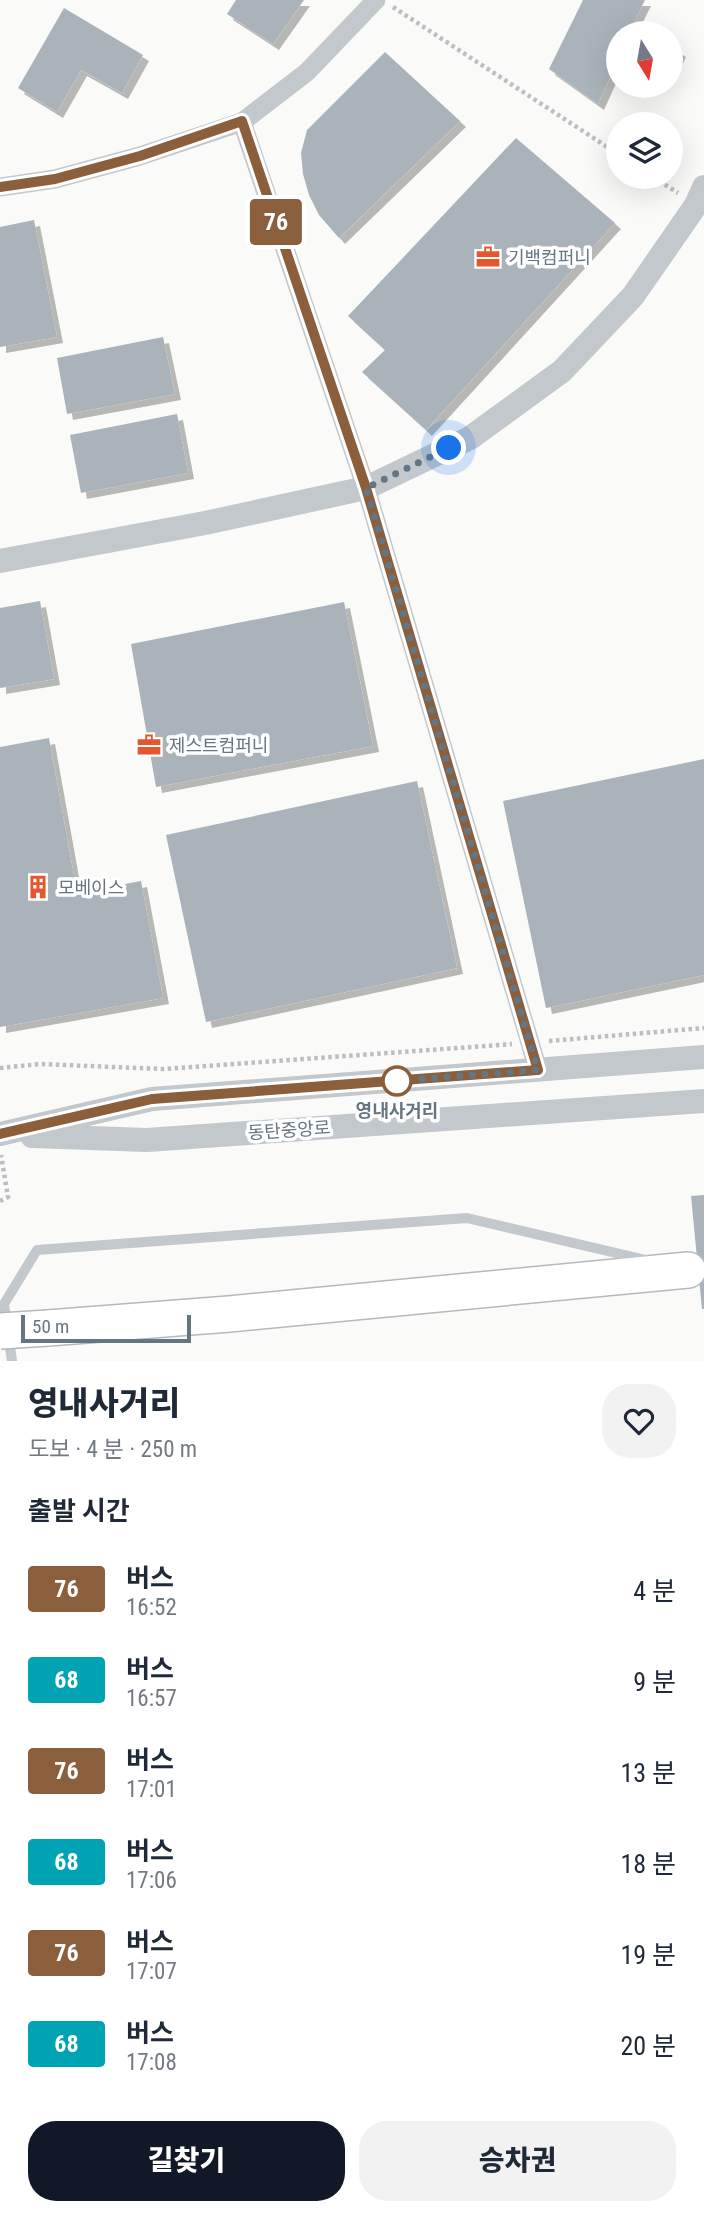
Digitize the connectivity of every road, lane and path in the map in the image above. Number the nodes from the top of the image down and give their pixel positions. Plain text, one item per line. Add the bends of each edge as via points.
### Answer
1 (376, 0) edge
2 (382, 0) edge
3 (242, 121) junction
4 (606, 146) edge
5 (0, 187) edge
6 (701, 201) edge
7 (366, 488) junction
8 (0, 561) edge
9 (704, 1028) edge
10 (531, 1043) junction
11 (704, 1057) edge
12 (0, 1068) edge
13 (538, 1070) junction
14 (704, 1101) edge
15 (0, 1134) edge
16 (0, 1150) edge
17 (0, 1201) edge
18 (688, 1270) joint
19 (0, 1332) edge
20 (12, 1361) edge

1 - 3 street via 307,72
2 - 4 path
3 - 5 street via 67,176
3 - 7 street
6 - 7 street via 633,296 562,371 470,438
7 - 8 street
7 - 10 street
9 - 10 path
10 - 12 path via 163,1069 40,1063
10 - 13 street
11 - 13 street
13 - 15 street via 152,1099
14 - 15 street, 동탄중앙로 via 147,1140
16 - 17 path via 8,1197
18 - 19 highway, bridge
18 - 20 lane via 467,1218 37,1250 4,1304

